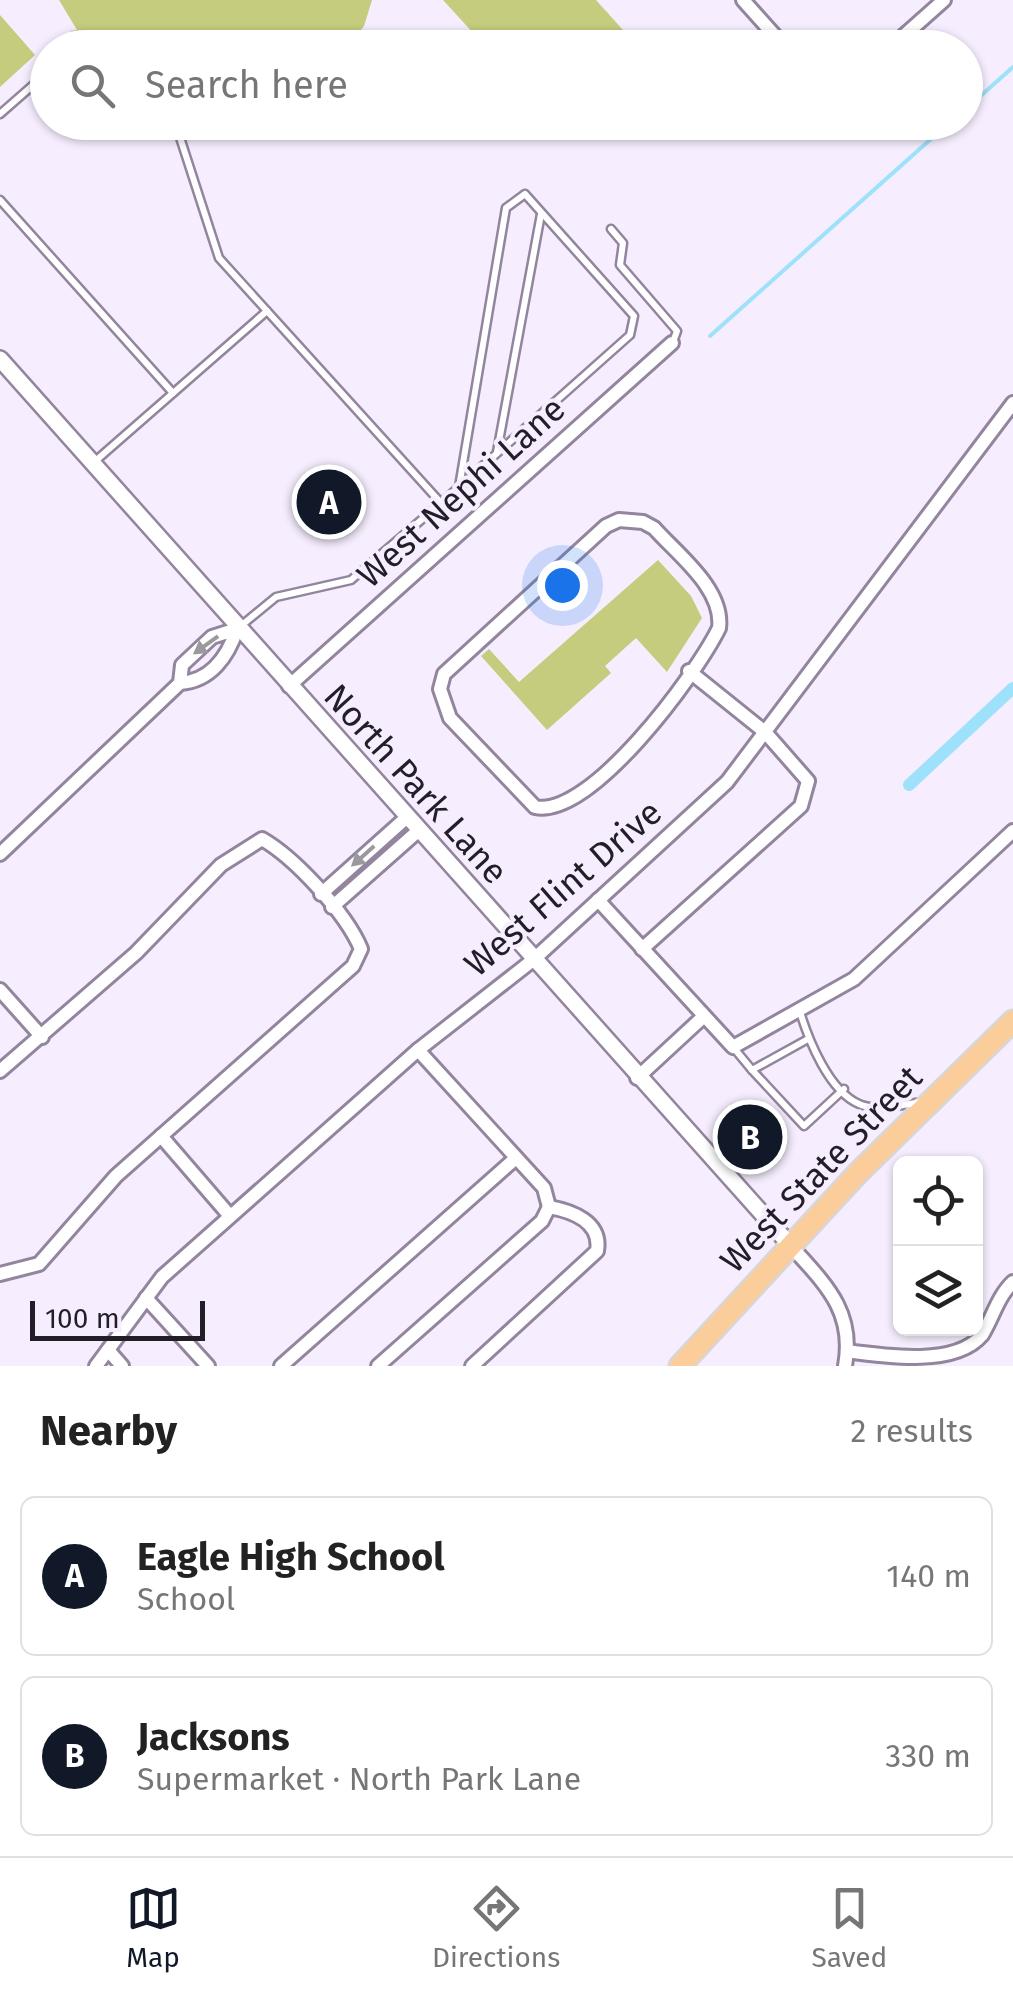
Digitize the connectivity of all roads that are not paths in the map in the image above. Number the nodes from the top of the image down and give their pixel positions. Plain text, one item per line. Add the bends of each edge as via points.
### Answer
1 (744, 0) edge
2 (944, 0) edge
3 (770, 30) edge
4 (910, 30) edge
5 (30, 88) edge
6 (0, 114) edge
7 (181, 140) edge
8 (0, 200) edge
9 (542, 213) junction
10 (611, 230) dead end
11 (267, 311) junction
12 (672, 344) joint
13 (0, 358) edge
14 (173, 394) junction
15 (1013, 403) edge
16 (497, 453) junction
17 (92, 464) junction
18 (460, 487) junction
19 (442, 503) junction
20 (237, 629) junction
21 (689, 671) junction
22 (180, 683) junction
23 (288, 686) junction
24 (765, 732) junction
25 (406, 818) junction
26 (418, 831) junction
27 (1013, 831) edge
28 (0, 854) edge
29 (321, 894) junction
30 (598, 900) junction
31 (332, 907) junction
32 (642, 949) junction
33 (532, 960) junction
34 (0, 990) edge
35 (800, 1012) junction
36 (703, 1018) junction
37 (1013, 1021) edge
38 (42, 1037) junction
39 (808, 1039) junction
40 (733, 1047) junction
41 (418, 1050) junction
42 (752, 1070) junction
43 (0, 1071) edge
44 (637, 1078) junction
45 (844, 1089) junction
46 (929, 1101) junction
47 (161, 1136) junction
48 (516, 1158) junction
49 (549, 1207) junction
50 (230, 1216) junction
51 (791, 1246) junction
52 (1, 1274) edge
53 (1013, 1282) edge
54 (146, 1298) junction
55 (108, 1350) junction
56 (847, 1351) junction
57 (96, 1366) edge
58 (122, 1366) edge
59 (208, 1366) edge
60 (281, 1366) edge
61 (378, 1366) edge
62 (472, 1366) edge
63 (680, 1366) edge
64 (845, 1366) edge

1 - 3 street
2 - 4 street
5 - 6 lane
7 - 11 lane via 219,258
8 - 14 lane
9 - 16 lane
9 - 16 lane via 634,316 635,326
9 - 18 lane via 524,194 506,208
10 - 12 lane via 623,242 620,265 677,331
11 - 14 lane
11 - 19 lane
12 - 23 street, West Nephi Lane
13 - 17 street, North Park Lane
14 - 17 lane
15 - 24 street, West Flint Drive
16 - 18 lane
17 - 20 street, North Park Lane
18 - 19 lane
19 - 20 lane via 351,580 276,597
20 - 22 street via 229,653 197,682
20 -> 22 street via 212,637 182,664
20 - 23 street, North Park Lane
21 - 21 street via 645,734 576,798 548,810 525,800 450,718 440,689 454,662 606,526 631,519 654,528 711,592 720,616 713,640
21 - 24 street
22 - 28 street
23 - 25 street, North Park Lane
24 - 30 street, West Flint Drive via 727,782
24 - 32 street via 808,781 801,806
25 - 26 street, North Park Lane
25 -> 29 street
26 - 31 street
26 - 33 street, North Park Lane
27 - 35 street via 854,979
29 - 31 street
29 - 38 street via 282,850 262,839 221,865
30 - 32 street
30 - 33 street, West Flint Drive
31 - 47 street via 362,949 353,966
32 - 36 street
33 - 41 street, West Flint Drive
33 - 44 street, North Park Lane
34 - 38 street
35 - 39 lane
35 - 40 street
36 - 40 street
36 - 44 street
37 - 46 main road, West State Street
38 - 43 street
39 - 42 lane
39 - 45 lane via 814,1058
40 - 42 lane
41 - 48 street
41 - 50 street, West Flint Drive
42 - 45 lane via 804,1126
44 - 51 street, North Park Lane
45 - 46 lane via 869,1106
46 - 51 main road, West State Street
47 - 50 street
47 - 52 street via 100,1192 39,1264
48 - 49 street via 548,1194
48 - 60 street
49 - 61 street via 542,1221
49 - 62 street via 579,1215 594,1232 599,1246 593,1259
50 - 54 street, West Flint Drive
51 - 56 street via 828,1286 848,1326
51 - 63 main road, West State Street
53 - 56 street via 980,1340 943,1365
54 - 55 street, West Flint Drive
54 - 59 street
55 - 57 street, West Flint Drive
55 - 58 street
56 - 64 street

